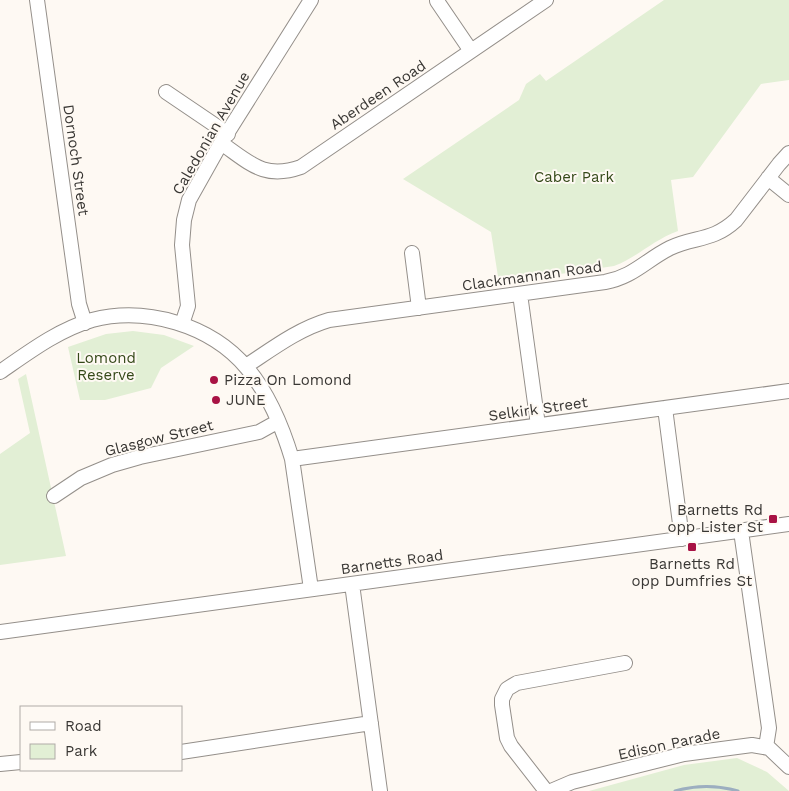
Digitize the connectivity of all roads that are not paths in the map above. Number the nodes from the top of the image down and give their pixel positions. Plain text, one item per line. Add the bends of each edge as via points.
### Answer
1 (37, 0) edge
2 (311, 0) edge
3 (546, 0) edge
4 (437, 1) dead end
5 (471, 51) junction
6 (166, 92) dead end
7 (225, 138) junction
8 (789, 153) edge
9 (768, 178) junction
10 (789, 195) edge
11 (412, 253) dead end
12 (520, 294) junction
13 (419, 308) junction
14 (84, 323) junction
15 (182, 324) junction
16 (246, 366) junction
17 (0, 372) edge
18 (789, 390) edge
19 (665, 408) junction
20 (277, 422) junction
21 (538, 425) junction
22 (292, 459) junction
23 (54, 496) dead end
24 (789, 524) edge
25 (741, 530) junction
26 (682, 539) junction
27 (352, 584) junction
28 (311, 589) junction
29 (0, 632) edge
30 (625, 663) dead end
31 (371, 723) junction
32 (766, 747) junction
33 (182, 752) edge
34 (20, 762) edge
35 (0, 764) edge
36 (789, 767) edge
37 (380, 791) edge
38 (546, 791) edge
39 (551, 791) edge

1 - 14 street, Dornoch Street
2 - 7 street, Caledonian Avenue
3 - 5 street, Aberdeen Road
4 - 5 street
5 - 7 street, Aberdeen Road via 300,167 280,173 262,170
6 - 7 street, Aberdeen Road
7 - 15 street, Caledonian Avenue via 191,194 185,214 182,244 188,306
8 - 9 street, Clackmannan Road
9 - 10 street
9 - 12 street, Clackmannan Road via 736,220 717,234 672,247 619,279
11 - 13 street
12 - 13 street, Clackmannan Road
12 - 21 street
13 - 16 street, Clackmannan Road via 320,322
14 - 15 street via 116,316 135,316
14 - 17 street via 52,338
15 - 16 street via 212,339
16 - 20 street
18 - 19 street, Selkirk Street
19 - 21 street, Selkirk Street
19 - 26 street
20 - 22 street
20 - 23 street, Glasgow Street via 259,432 112,465 80,478
21 - 22 street, Selkirk Street
22 - 28 street
24 - 25 street, Barnetts Road
25 - 26 street, Barnetts Road
25 - 32 street via 768,728
26 - 27 street, Barnetts Road
27 - 28 street, Barnetts Road
27 - 31 street
28 - 29 street, Barnetts Road
30 - 38 street via 502,688 509,742
31 - 33 street
31 - 37 street
32 - 36 street
32 - 39 street, Edison Parade via 752,745 693,752 572,782
34 - 35 street

